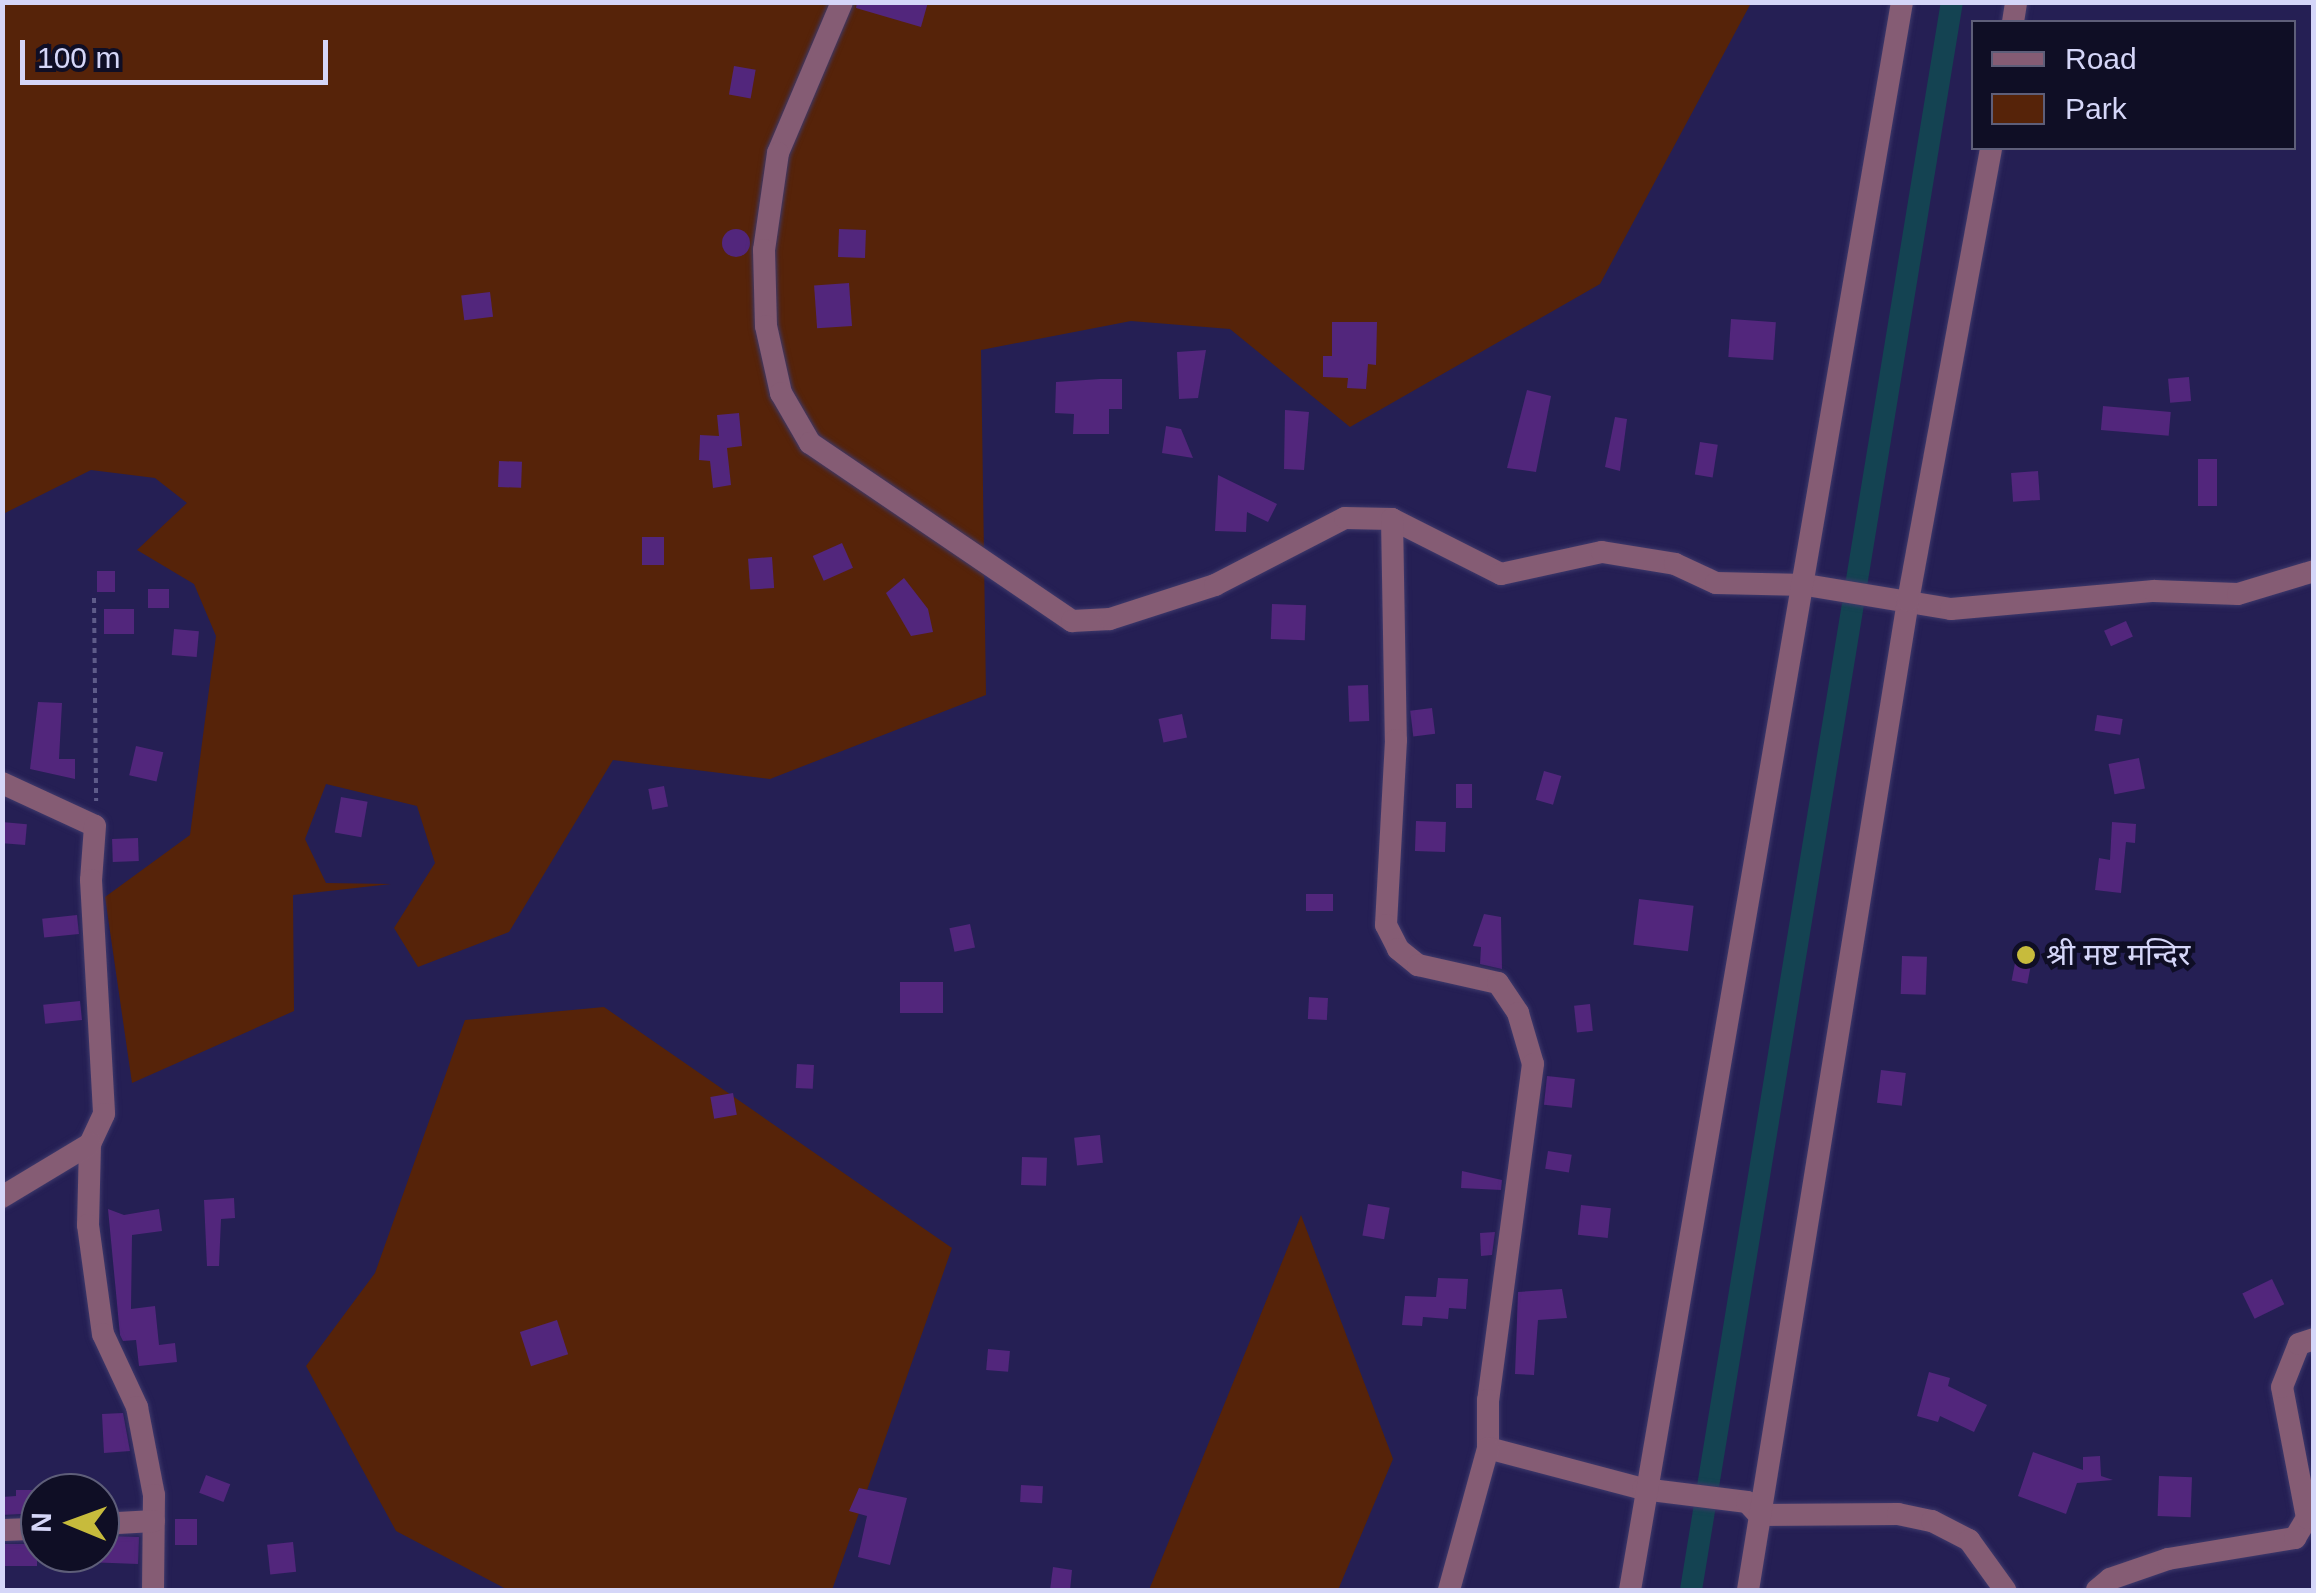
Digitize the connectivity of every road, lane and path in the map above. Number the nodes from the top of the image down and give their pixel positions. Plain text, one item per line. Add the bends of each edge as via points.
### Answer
1 (842, 2) edge
2 (1902, 2) edge
3 (1991, 150) edge
4 (1392, 519) junction
5 (2314, 571) edge
6 (1812, 587) junction
7 (94, 598) dead end
8 (1902, 601) junction
9 (2, 783) edge
10 (95, 826) junction
11 (90, 1144) junction
12 (2, 1196) edge
13 (2314, 1339) edge
14 (1488, 1448) junction
15 (1655, 1489) junction
16 (1754, 1509) junction
17 (154, 1521) junction
18 (120, 1523) edge
19 (153, 1590) edge
20 (1449, 1590) edge
21 (1630, 1590) edge
22 (1748, 1590) edge
23 (2005, 1590) edge
24 (2097, 1590) edge

1 - 4 street via 778,154 764,250 766,326 780,393 810,443 1072,622 1110,619 1215,584 1345,518
2 - 6 street
3 - 8 street
4 - 6 street via 1502,574 1602,552 1675,564 1716,584
4 - 14 street via 1396,740 1386,925 1398,950 1418,966 1498,983 1518,1013 1533,1064 1488,1400
5 - 8 street via 2238,594 2154,591 1988,609
6 - 8 street
6 - 15 street
7 - 10 path
8 - 16 street
9 - 10 street
10 - 11 street via 91,880 104,1114
11 - 12 street
11 - 17 street via 88,1225 103,1334 137,1407
13 - 24 street via 2299,1344 2282,1388 2307,1518 2295,1538 2168,1559
14 - 15 street
14 - 20 street
15 - 16 street
15 - 21 street
16 - 22 street
16 - 23 street via 1932,1520 1969,1540
17 - 18 street
17 - 19 street

